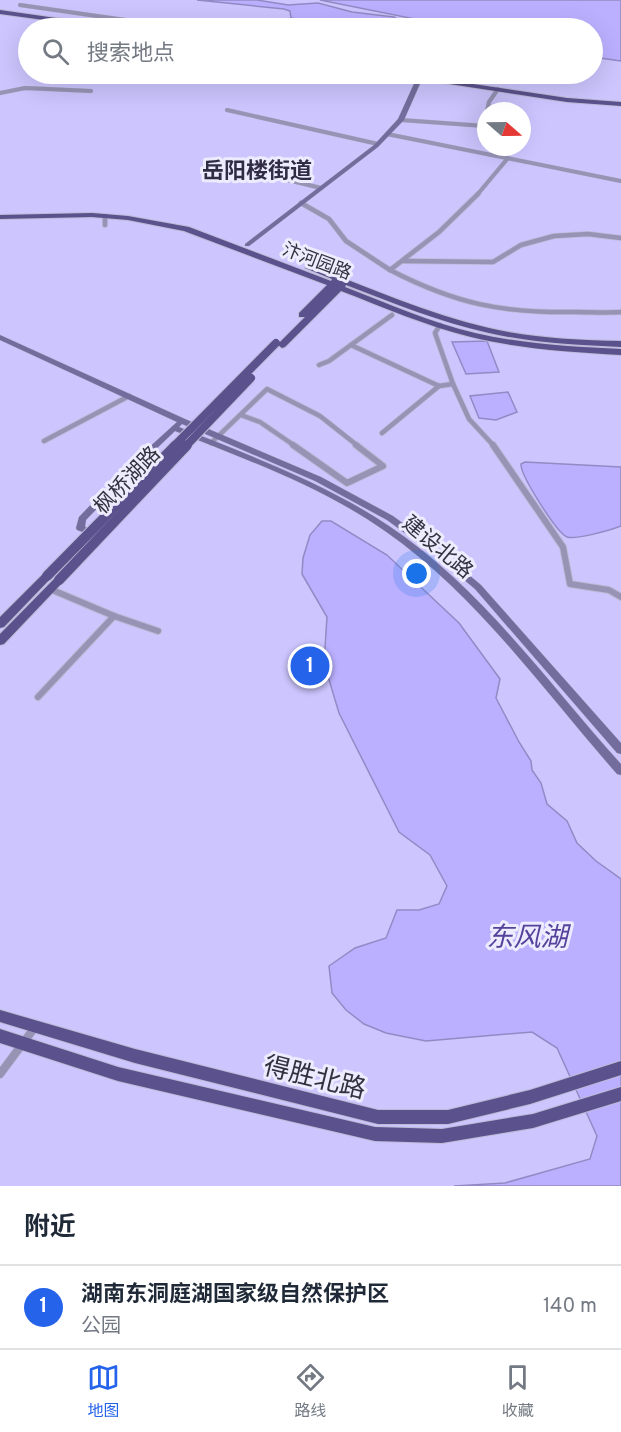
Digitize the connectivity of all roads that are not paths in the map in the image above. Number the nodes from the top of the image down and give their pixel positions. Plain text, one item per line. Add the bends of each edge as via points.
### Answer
1 (20, 5) dead end
2 (0, 12) edge
3 (39, 18) edge
4 (42, 18) edge
5 (111, 18) edge
6 (417, 84) edge
7 (466, 84) edge
8 (470, 84) edge
9 (498, 89) junction
10 (91, 92) dead end
11 (0, 93) edge
12 (489, 102) edge
13 (619, 105) edge
14 (227, 111) dead end
15 (401, 120) junction
16 (477, 125) edge
17 (387, 134) junction
18 (378, 144) junction
19 (508, 158) junction
20 (285, 178) dead end
21 (621, 181) edge
22 (321, 188) junction
23 (301, 203) junction
24 (0, 215) edge
25 (621, 238) edge
26 (247, 245) junction
27 (274, 258) junction
28 (402, 261) junction
29 (390, 270) junction
30 (339, 283) junction
31 (621, 312) edge
32 (392, 315) dead end
33 (440, 325) junction
34 (0, 337) edge
35 (279, 344) junction
36 (621, 344) edge
37 (351, 345) junction
38 (621, 352) edge
39 (319, 365) dead end
40 (453, 384) junction
41 (440, 386) junction
42 (129, 396) junction
43 (241, 414) junction
44 (182, 421) junction
45 (174, 428) junction
46 (382, 433) dead end
47 (214, 439) junction
48 (44, 441) dead end
49 (91, 532) junction
50 (50, 589) junction
51 (621, 597) edge
52 (114, 616) junction
53 (0, 624) edge
54 (158, 631) dead end
55 (0, 641) edge
56 (38, 697) dead end
57 (621, 750) edge
58 (621, 771) edge
59 (0, 1016) edge
60 (35, 1026) junction
61 (0, 1036) edge
62 (22, 1043) junction
63 (621, 1068) edge
64 (0, 1074) edge
65 (621, 1094) edge

1 - 5 street
2 - 3 main road
2 - 4 main road
6 - 15 main road
7 - 9 main road
8 - 13 main road
9 - 12 street
9 - 13 main road
10 - 11 street via 26,88
14 - 18 street
15 - 16 street
15 - 17 main road
17 - 18 main road
17 - 19 street
18 - 22 main road
19 - 21 street
19 - 28 street via 466,209
20 - 22 street
22 - 23 main road
23 - 26 main road
23 - 29 street via 329,219 346,241
24 - 26 main road, 汴河园路 via 86,210 137,214 188,225
24 - 27 main road, 汴河园路 via 105,221 128,218 186,229
25 - 28 street via 552,237 503,253 493,262
26 - 27 main road, 汴河园路
27 - 30 main road, 汴河园路
28 - 29 street
29 - 31 street via 420,286 488,308 539,314
30 - 33 main road, 汴河园路
30 - 35 main road
30 - 36 main road, 汴河园路 via 469,326 528,338
32 - 37 street
33 - 38 main road, 汴河园路 via 472,335 547,348
33 - 40 street via 435,333
34 - 42 main road
35 - 49 main road, 枫桥湖路, bridge
35 - 50 main road, 枫桥湖路, bridge
37 - 39 street
37 - 41 street
40 - 41 street
40 - 51 street via 469,419 501,454 563,547 570,584 609,590
41 - 46 street
42 - 44 main road
42 - 48 street
43 - 43 street via 267,389 320,416 383,466 347,483 260,422
43 - 47 street
44 - 45 main road
44 - 47 main road
45 - 47 main road, 建设北路
45 - 49 main road via 82,519 80,528
47 - 57 main road via 343,491 390,518 435,551 478,587
47 - 58 main road, 建设北路 via 341,501 405,542 502,632
49 - 53 main road, 枫桥湖路, bridge
50 - 52 street
50 - 55 main road, 枫桥湖路
52 - 54 street
52 - 56 street
59 - 60 main road, 得胜北路
60 - 62 street
60 - 63 main road, 得胜北路 via 135,1056 378,1117 448,1117 530,1097
61 - 62 main road, 得胜北路
62 - 64 street
62 - 65 main road, 得胜北路 via 118,1074 375,1134 442,1136 533,1121

